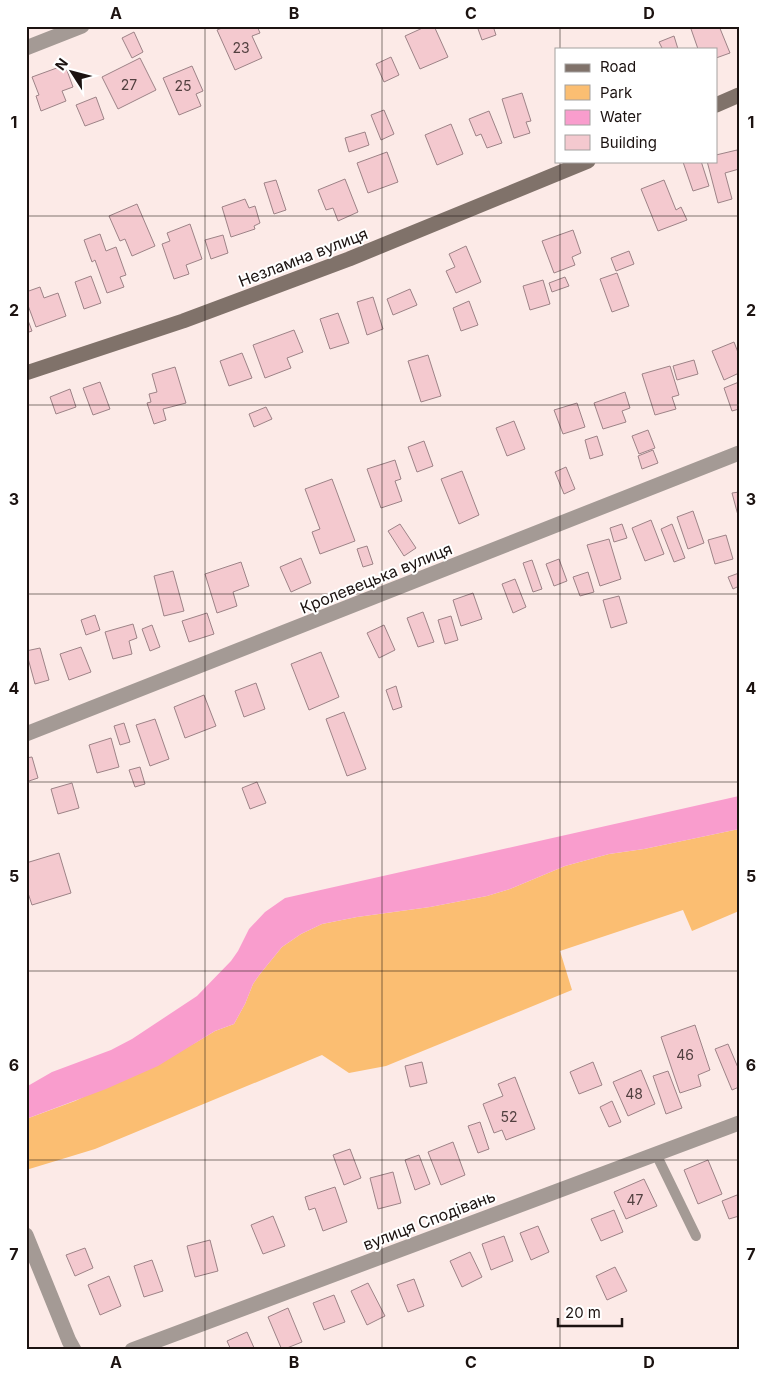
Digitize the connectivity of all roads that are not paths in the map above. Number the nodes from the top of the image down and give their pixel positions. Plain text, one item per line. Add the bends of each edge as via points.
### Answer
1 (82, 26) edge
2 (26, 48) edge
3 (739, 96) edge
4 (718, 104) edge
5 (586, 162) edge
6 (26, 373) edge
7 (739, 453) edge
8 (26, 734) edge
9 (739, 1124) edge
10 (656, 1154) junction
11 (26, 1234) edge
12 (696, 1236) dead end
13 (74, 1350) edge
14 (132, 1350) edge

1 - 2 street
3 - 4 street
5 - 6 street, Незламна вулиця via 349,259 183,322
7 - 8 street, Кролевецька вулиця
9 - 10 street, вулиця Сподівань
10 - 12 lane
10 - 14 street, вулиця Сподівань
11 - 13 street

